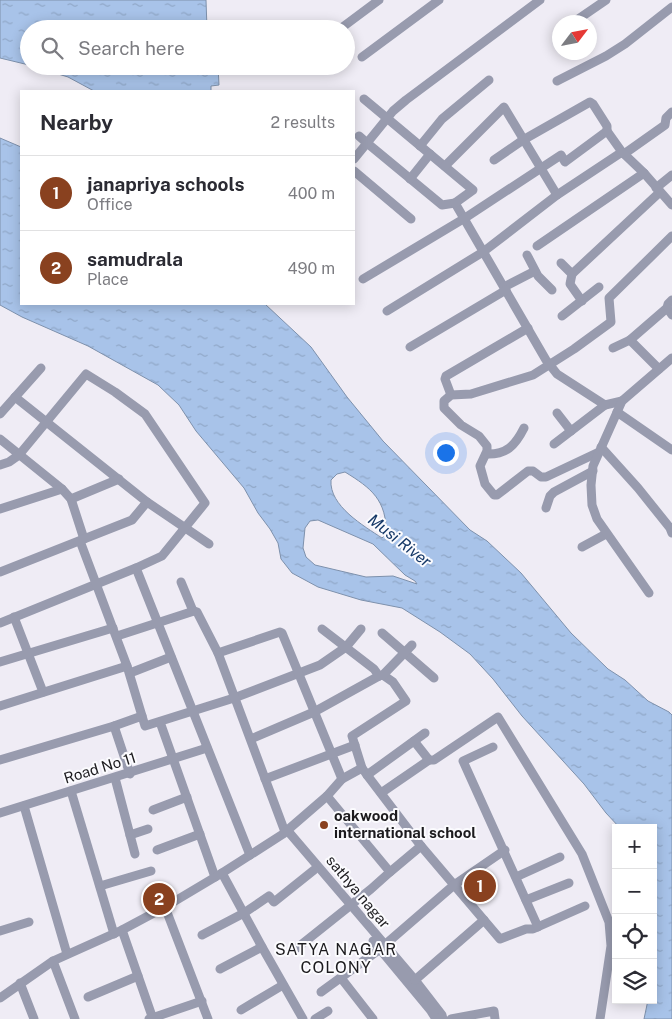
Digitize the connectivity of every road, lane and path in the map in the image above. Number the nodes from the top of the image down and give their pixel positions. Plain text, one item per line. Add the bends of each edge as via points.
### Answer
1 (379, 0) edge
2 (439, 0) edge
3 (540, 0) edge
4 (606, 0) edge
5 (672, 7) edge
6 (584, 15) edge
7 (352, 20) edge
8 (362, 57) dead end
9 (489, 80) dead end
10 (556, 81) dead end
11 (364, 99) dead end
12 (672, 112) edge
13 (386, 118) junction
14 (607, 131) junction
15 (359, 136) dead end
16 (523, 140) junction
17 (367, 143) junction
18 (420, 146) junction
19 (623, 153) junction
20 (430, 154) junction
21 (355, 158) edge
22 (494, 160) dead end
23 (445, 166) junction
24 (540, 169) junction
25 (355, 173) edge
26 (644, 173) junction
27 (672, 175) edge
28 (410, 179) junction
29 (658, 190) junction
30 (558, 195) junction
31 (455, 203) junction
32 (672, 205) edge
33 (465, 218) junction
34 (411, 219) dead end
35 (672, 236) edge
36 (537, 246) dead end
37 (483, 252) junction
38 (526, 255) dead end
39 (561, 264) dead end
40 (535, 271) junction
41 (572, 274) junction
42 (363, 279) dead end
43 (599, 288) dead end
44 (505, 289) junction
45 (552, 290) dead end
46 (582, 301) junction
47 (670, 308) edge
48 (387, 311) dead end
49 (562, 316) dead end
50 (528, 328) junction
51 (630, 340) junction
52 (410, 347) dead end
53 (613, 348) dead end
54 (672, 358) edge
55 (550, 364) junction
56 (40, 368) dead end
57 (659, 369) junction
58 (450, 395) junction
59 (15, 397) junction
60 (622, 401) junction
61 (605, 405) junction
62 (617, 412) junction
63 (557, 413) dead end
64 (0, 414) edge
65 (46, 422) junction
66 (524, 428) dead end
67 (571, 431) junction
68 (0, 438) edge
69 (554, 444) dead end
70 (600, 450) junction
71 (672, 450) edge
72 (486, 454) junction
73 (18, 455) junction
74 (0, 465) edge
75 (592, 471) junction
76 (119, 479) junction
77 (62, 489) junction
78 (71, 499) junction
79 (147, 502) junction
80 (546, 508) dead end
81 (0, 509) edge
82 (669, 520) edge
83 (183, 528) junction
84 (672, 533) edge
85 (606, 534) junction
86 (82, 540) junction
87 (209, 544) dead end
88 (582, 547) dead end
89 (136, 568) junction
90 (0, 572) edge
91 (181, 582) dead end
92 (97, 584) junction
93 (648, 593) dead end
94 (193, 611) junction
95 (14, 616) junction
96 (157, 622) junction
97 (0, 623) edge
98 (322, 629) dead end
99 (361, 629) dead end
100 (115, 632) junction
101 (382, 633) dead end
102 (412, 645) dead end
103 (346, 647) junction
104 (29, 653) junction
105 (218, 653) junction
106 (405, 653) junction
107 (171, 657) junction
108 (0, 662) edge
109 (128, 670) junction
110 (298, 673) junction
111 (381, 676) junction
112 (434, 678) dead end
113 (43, 692) junction
114 (234, 698) junction
115 (0, 706) edge
116 (193, 711) junction
117 (314, 712) junction
118 (142, 716) junction
119 (160, 722) junction
120 (114, 726) junction
121 (425, 733) dead end
122 (251, 739) junction
123 (414, 741) junction
124 (354, 744) junction
125 (493, 747) dead end
126 (207, 748) junction
127 (331, 754) junction
128 (0, 760) edge
129 (173, 760) junction
130 (429, 760) junction
131 (365, 771) junction
132 (130, 774) junction
133 (115, 778) junction
134 (265, 779) junction
135 (342, 779) junction
136 (71, 791) junction
137 (381, 793) junction
138 (327, 796) junction
139 (187, 797) junction
140 (24, 806) junction
141 (153, 810) dead end
142 (0, 813) edge
143 (148, 829) dead end
144 (285, 832) junction
145 (200, 834) junction
146 (130, 835) junction
147 (421, 846) junction
148 (157, 850) dead end
149 (505, 850) junction
150 (135, 854) dead end
151 (250, 855) junction
152 (560, 857) dead end
153 (314, 870) junction
154 (151, 871) dead end
155 (390, 872) junction
156 (219, 875) junction
157 (516, 877) junction
158 (569, 882) dead end
159 (454, 885) junction
160 (100, 886) junction
161 (526, 900) junction
162 (585, 906) dead end
163 (166, 907) junction
164 (349, 907) junction
165 (244, 913) junction
166 (484, 920) junction
167 (29, 922) dead end
168 (536, 923) junction
169 (0, 931) edge
170 (118, 932) junction
171 (202, 935) dead end
172 (262, 947) junction
173 (382, 947) junction
174 (297, 948) dead end
175 (67, 954) junction
176 (54, 961) junction
177 (220, 969) dead end
178 (138, 976) junction
179 (341, 978) junction
180 (415, 980) junction
181 (20, 983) junction
182 (284, 985) junction
183 (321, 992) dead end
184 (88, 997) dead end
185 (0, 998) edge
186 (202, 1001) junction
187 (241, 1010) dead end
188 (328, 1011) dead end
189 (34, 1019) edge
190 (75, 1019) edge
191 (151, 1019) edge
192 (208, 1019) edge
193 (303, 1019) edge
194 (315, 1019) edge
195 (373, 1019) edge
196 (436, 1019) edge
197 (443, 1019) edge
198 (451, 1019) edge
199 (495, 1019) edge
200 (600, 1019) edge

1 - 7 street
2 - 8 street
3 - 13 street
4 - 6 street
5 - 10 street via 625,44
9 - 18 street via 442,119
11 - 13 street
12 - 19 street via 665,125
13 - 17 street
13 - 18 street
14 - 16 street via 607,126 590,102
14 - 19 street
14 - 24 street via 565,162 561,155
15 - 17 street
16 - 22 street
16 - 23 street via 504,107
16 - 24 street
17 - 21 street
17 - 28 street
18 - 20 street
19 - 26 street
19 - 30 street
20 - 23 street
20 - 28 street
23 - 31 street via 473,190
24 - 30 street
24 - 33 street
25 - 34 street
26 - 29 street
26 - 36 street
27 - 29 street
28 - 31 street via 442,205
29 - 32 street
29 - 41 street
30 - 37 street
31 - 33 street
33 - 37 street
33 - 42 street
35 - 55 street via 609,298 611,322
37 - 44 street
37 - 48 street
38 - 40 street
39 - 41 street
40 - 44 street
40 - 45 street
41 - 46 street via 570,284
43 - 46 street
44 - 50 street
44 - 52 street
46 - 49 street
47 - 51 street
50 - 55 street
50 - 58 street via 446,376
51 - 53 street
51 - 57 street
54 - 57 street
55 - 58 street via 526,377 471,394
55 - 61 street via 557,374
56 - 59 street
57 - 60 street
58 - 72 street via 444,401 444,408 479,436 487,446
59 - 64 street
59 - 65 street
60 - 61 street
60 - 62 street
61 - 67 street
62 - 70 street
62 - 71 street
63 - 67 street
65 - 73 street
65 - 76 street
65 - 83 street via 86,374 145,414 205,503
66 - 72 street via 502,453
67 - 69 street
68 - 73 street
70 - 72 street via 546,477 528,471 497,495 488,490 482,474 480,466
70 - 75 street
70 - 82 street
73 - 74 street
73 - 77 street
75 - 80 street via 554,492
75 - 85 street via 592,505
76 - 78 street
76 - 79 street
77 - 78 street
77 - 81 street
78 - 86 street
79 - 83 street
79 - 86 street via 132,520
82 - 84 street
83 - 87 street
83 - 89 street via 162,556
85 - 88 street
85 - 93 street
86 - 90 street
86 - 92 street
89 - 92 street
89 - 96 street
91 - 94 street
92 - 95 street
92 - 100 street
94 - 96 street
94 - 105 street via 199,614
95 - 97 street
95 - 104 street
96 - 100 street
96 - 107 street
98 - 103 street
99 - 103 street
100 - 104 street
100 - 109 street
101 - 106 street
102 - 106 street
103 - 110 street via 320,665
103 - 111 street
104 - 108 street
104 - 113 street
105 - 110 street via 280,632 285,636
105 - 114 street
106 - 111 street
106 - 112 street
107 - 109 street
107 - 116 street
109 - 113 street
109 - 118 street
110 - 114 street
110 - 117 street
111 - 117 street
111 - 124 street via 392,682 406,701 352,736
113 - 115 street
114 - 116 street
114 - 122 street
116 - 119 street
116 - 126 street
117 - 122 street
117 - 127 street
118 - 119 street via 145,726
118 - 120 street
119 - 129 street
120 - 128 street
120 - 132 street
121 - 123 street
122 - 134 street
123 - 130 street
123 - 131 street
124 - 127 street
124 - 131 street
125 - 149 street via 463,761
126 - 129 street, Road No 11
126 - 151 street
127 - 134 street
127 - 135 street
129 - 132 street, Road No 11
129 - 139 street
130 - 137 street
130 - 200 street via 434,760 498,717 582,854 609,922 611,946
131 - 135 street
131 - 137 street
132 - 133 street, Road No 11
133 - 136 street, Road No 11
133 - 146 street
134 - 144 street
135 - 138 street
136 - 140 street, Road No 11
136 - 160 street
137 - 147 street
138 - 144 street
138 - 155 street
139 - 141 street
139 - 145 street
140 - 142 street, Road No 11
140 - 175 street
143 - 146 street
144 - 151 street
144 - 153 street, sathya nagar
144 - 164 street, sathya nagar
145 - 148 street
145 - 156 street
146 - 150 street
147 - 155 street
147 - 159 street
149 - 157 street
149 - 159 street
151 - 156 street
152 - 157 street
153 - 164 street, sathya nagar
153 - 165 street via 274,902 269,896
154 - 160 street
155 - 164 street
156 - 163 street
156 - 165 street
157 - 161 street
158 - 161 street
159 - 166 street
159 - 173 street
160 - 170 street
161 - 168 street
162 - 168 street
163 - 170 street
163 - 186 street
164 - 173 street, sathya nagar
164 - 174 street
165 - 171 street
165 - 172 street
166 - 168 street via 500,939 526,929 530,922
166 - 180 street
167 - 169 street
170 - 175 street
170 - 178 street
172 - 177 street
172 - 182 street
173 - 179 street
173 - 180 street, sathya nagar
173 - 196 street, sathya nagar
175 - 176 street
176 - 181 street
176 - 190 street
178 - 184 street
178 - 191 street
179 - 183 street
179 - 195 street
180 - 197 street, sathya nagar
181 - 185 street
181 - 189 street
182 - 187 street
182 - 193 street
186 - 191 street
186 - 192 street
188 - 194 street
198 - 199 street via 494,1011

